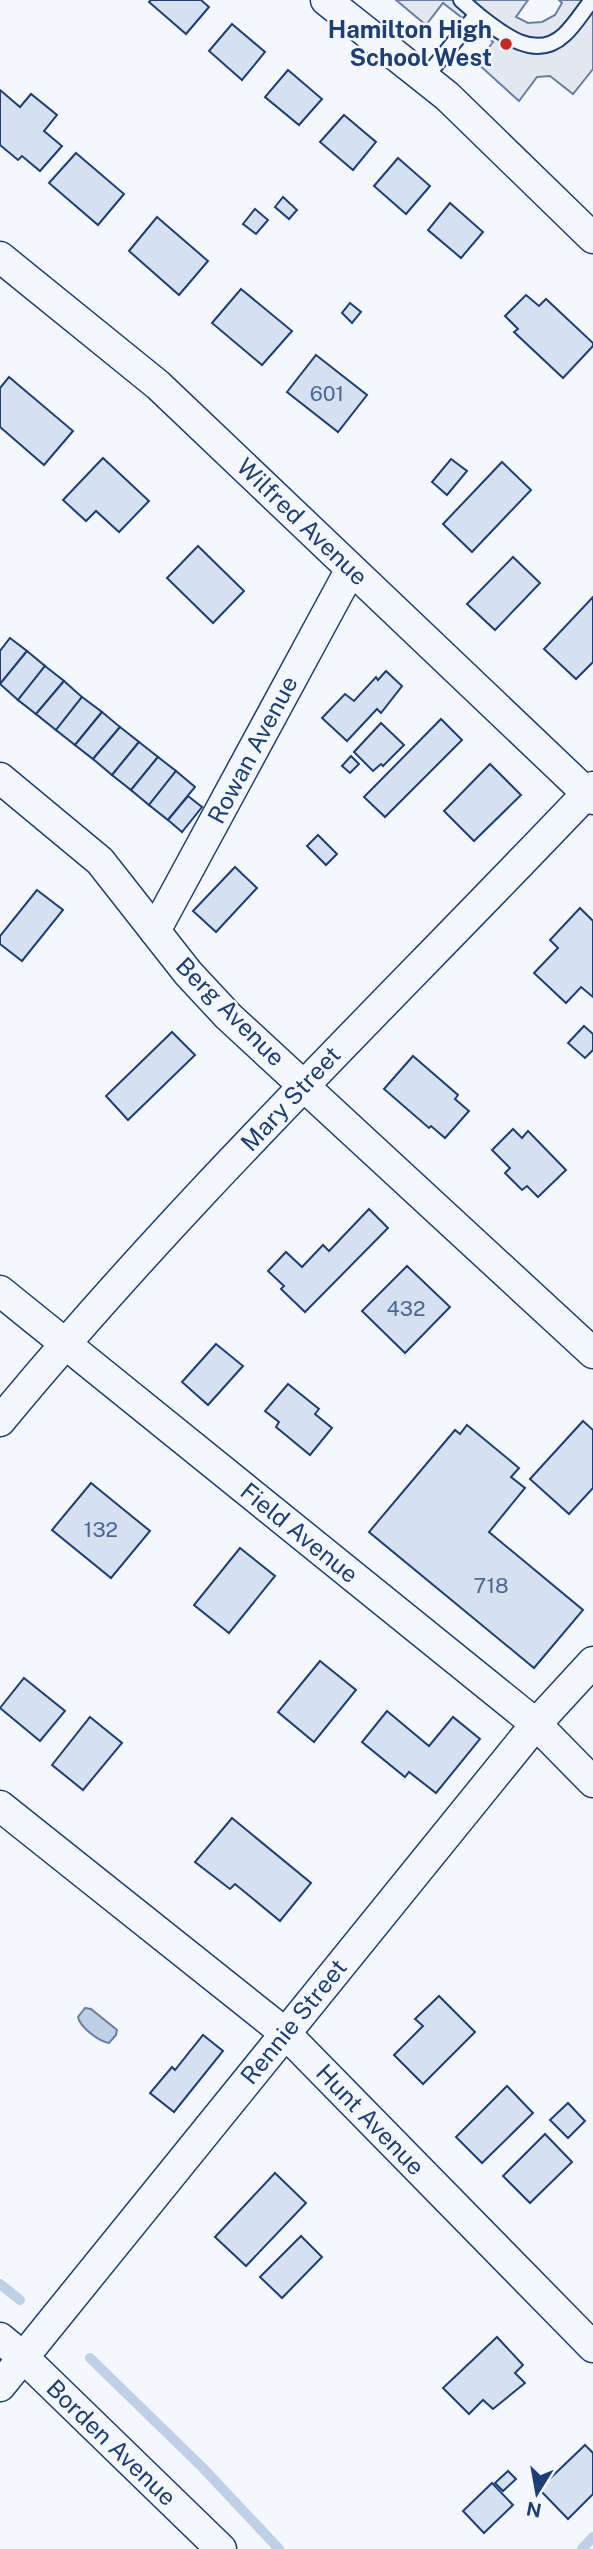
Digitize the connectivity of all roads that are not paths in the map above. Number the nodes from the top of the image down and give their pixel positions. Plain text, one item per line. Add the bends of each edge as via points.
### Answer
1 (326, 0) edge
2 (461, 0) edge
3 (592, 0) edge
4 (477, 14) junction
5 (425, 78) junction
6 (593, 238) edge
7 (0, 257) edge
8 (351, 569) junction
9 (0, 778) edge
10 (591, 793) edge
11 (155, 931) junction
12 (304, 1085) junction
13 (0, 1291) edge
14 (64, 1343) junction
15 (593, 1353) edge
16 (0, 1421) edge
17 (593, 1662) edge
18 (536, 1724) junction
19 (593, 1782) edge
20 (0, 1805) edge
21 (285, 2034) junction
22 (0, 2338) edge
23 (593, 2347) edge
24 (23, 2357) junction
25 (0, 2386) edge
26 (220, 2549) edge

1 - 5 street
2 - 4 lane
3 - 4 lane via 551,44 517,42
4 - 5 lane
5 - 6 street
7 - 8 street, Wilfred Avenue via 158,386
8 - 10 street, Wilfred Avenue
8 - 11 street, Rowan Avenue
9 - 11 street, Berg Avenue via 100,861
10 - 12 street, Mary Street
11 - 12 street, Berg Avenue via 228,1016
12 - 14 street, Mary Street
12 - 15 street, Berg Avenue
13 - 14 street, Field Avenue
14 - 16 street, Mary Street
14 - 18 street, Field Avenue
17 - 18 street, Rennie Street
18 - 19 street, Field Avenue
18 - 21 street, Rennie Street
20 - 21 street, Hunt Avenue
21 - 23 street, Hunt Avenue
21 - 24 street, Rennie Street
22 - 24 street, Borden Avenue
24 - 25 street, Rennie Street
24 - 26 street, Borden Avenue

